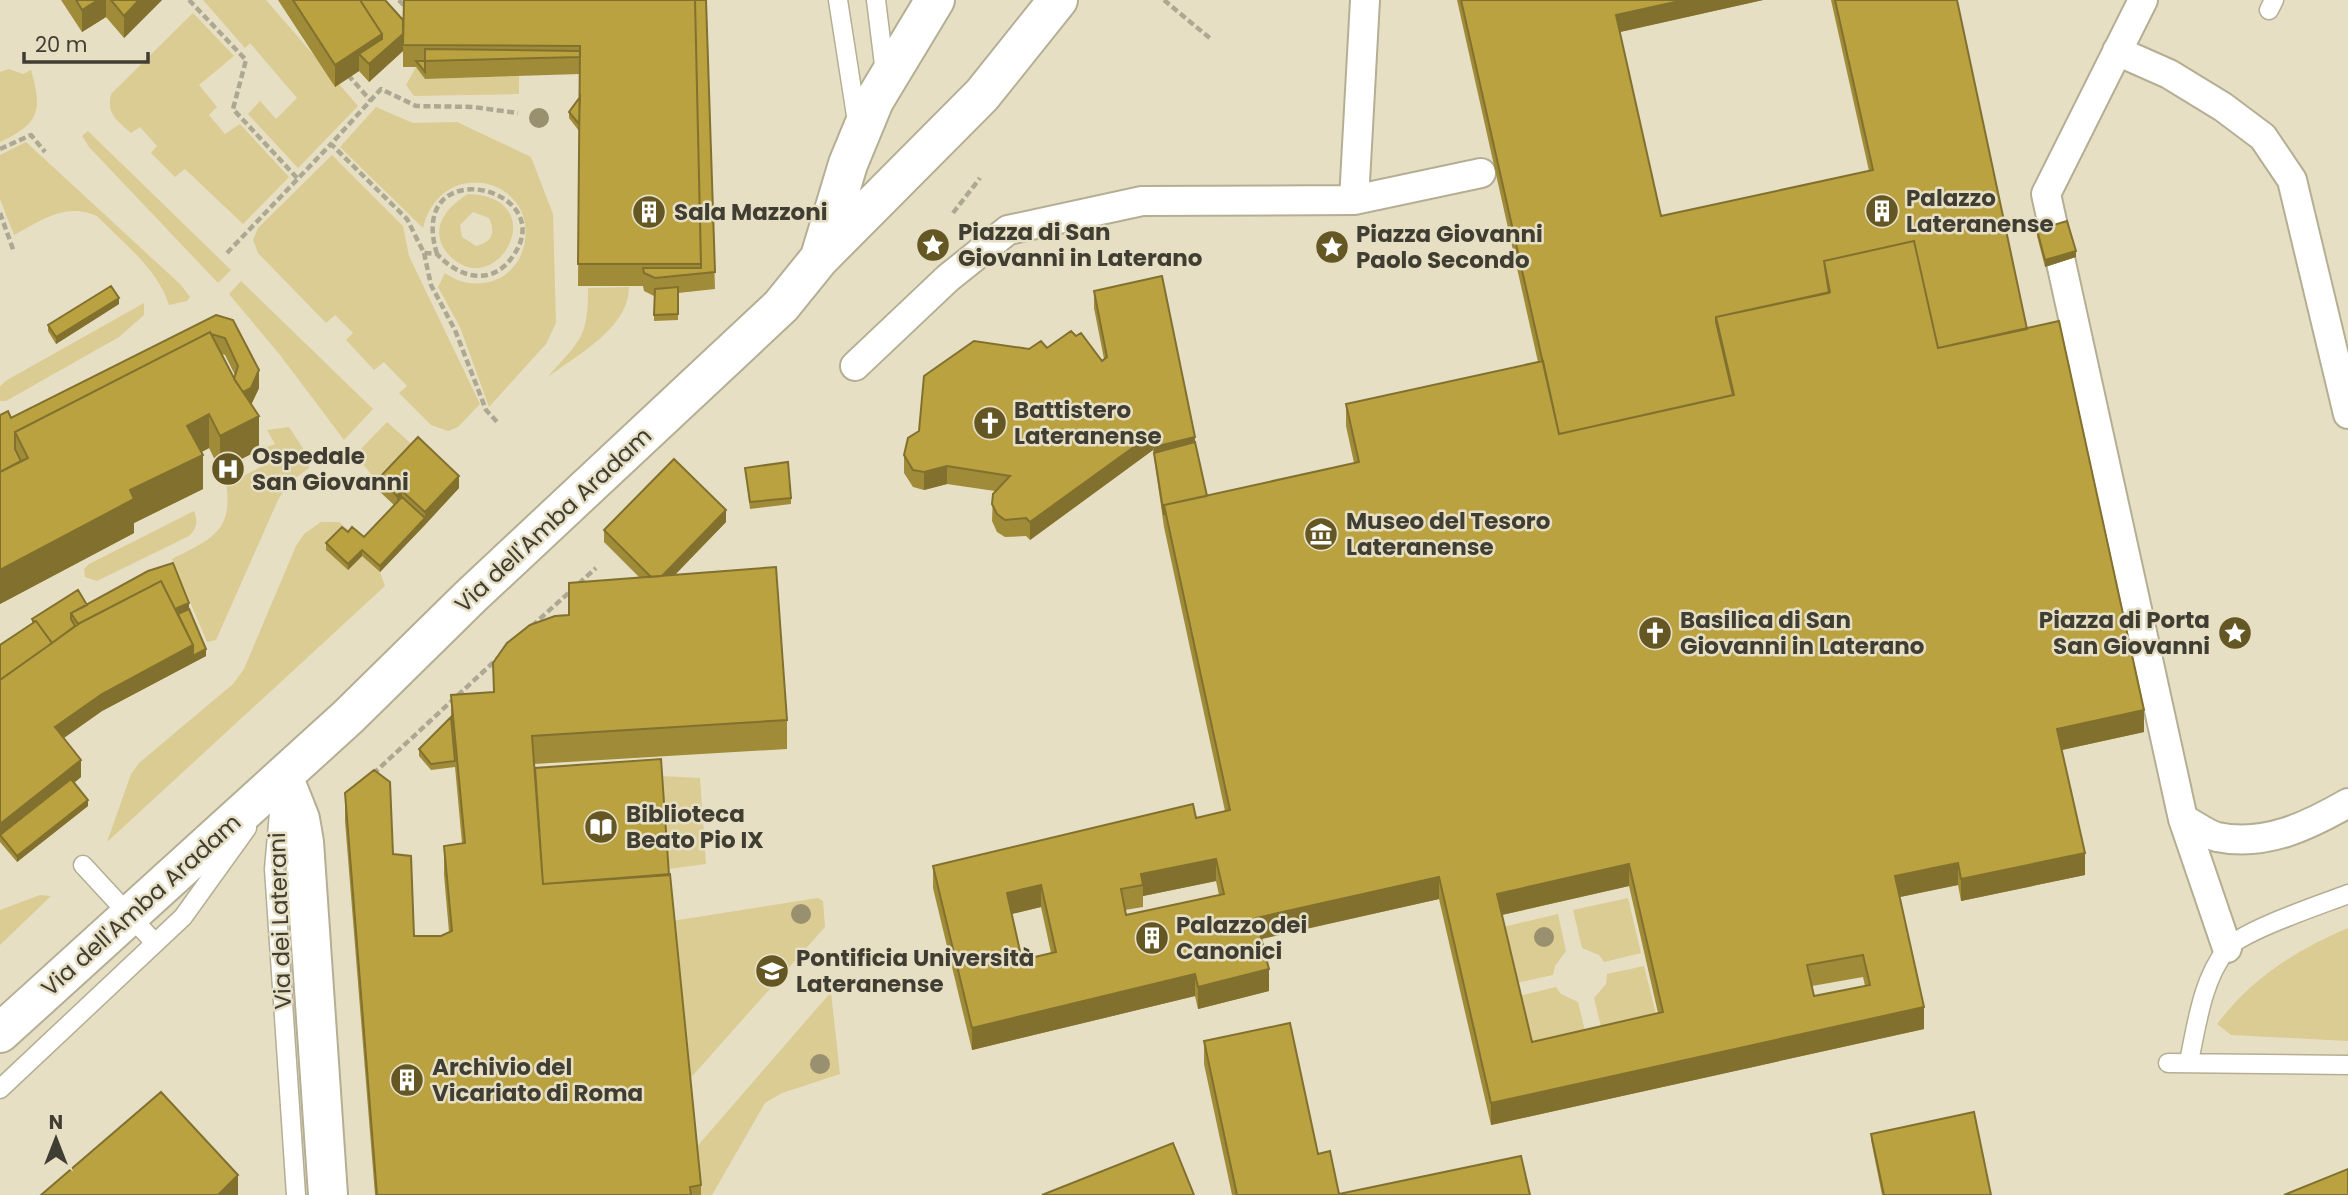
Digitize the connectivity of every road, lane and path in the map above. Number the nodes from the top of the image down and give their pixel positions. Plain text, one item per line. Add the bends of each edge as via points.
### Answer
1 (189, 0) edge
2 (399, 0) edge
3 (838, 0) edge
4 (876, 0) edge
5 (935, 0) edge
6 (1058, 0) edge
7 (1164, 0) edge
8 (1365, 0) edge
9 (2143, 0) edge
10 (418, 9) edge
11 (1212, 40) dead end
12 (2117, 51) junction
13 (344, 71) edge
14 (885, 80) junction
15 (370, 101) junction
16 (518, 113) dead end
17 (859, 136) junction
18 (331, 144) junction
19 (0, 149) edge
20 (45, 152) dead end
21 (1481, 173) dead end
22 (980, 178) dead end
23 (298, 179) junction
24 (1354, 200) junction
25 (0, 213) edge
26 (953, 213) dead end
27 (14, 252) dead end
28 (227, 253) dead end
29 (424, 253) junction
30 (438, 254) junction
31 (820, 259) junction
32 (855, 366) dead end
33 (2348, 414) edge
34 (498, 423) dead end
35 (596, 568) dead end
36 (526, 633) edge
37 (506, 651) edge
38 (283, 776) junction
39 (369, 778) edge
40 (2348, 803) edge
41 (2183, 819) junction
42 (83, 865) dead end
43 (2348, 894) edge
44 (130, 914) junction
45 (155, 943) junction
46 (2227, 948) junction
47 (0, 1033) edge
48 (2189, 1062) junction
49 (2168, 1063) dead end
50 (2348, 1065) edge
51 (0, 1089) edge
52 (296, 1195) edge
53 (327, 1195) edge

1 - 23 path via 246,60 233,109
2 - 10 path via 408,10
3 - 17 lane
4 - 14 lane
5 - 14 main road
6 - 31 main road via 982,95
7 - 11 path
8 - 24 street
9 - 12 street
12 - 33 street via 2169,74 2223,107 2263,137 2292,180
12 - 41 street via 2046,194
13 - 15 path
14 - 17 main road
15 - 16 path via 381,89 416,106
15 - 18 path
17 - 31 main road
18 - 23 path
18 - 29 path via 407,219
19 - 20 path via 30,135
21 - 24 street
22 - 26 path
23 - 28 path
24 - 32 street via 1142,201 1008,230 948,278
25 - 27 path
29 - 30 path
29 - 34 path via 431,285 486,410
30 - 30 path via 433,221 444,201 466,188 487,189 509,201 520,225 520,239 517,251 501,270 476,277 460,274
31 - 38 main road, Via dell'Amba Aradam via 748,338
35 - 36 path
37 - 39 path
38 - 44 main road, Via dell'Amba Aradam
38 - 45 lane, Via dell'Amba Aradam via 204,890
38 - 52 lane, Via dei Laterani via 274,869
38 - 53 main road, Via dei Laterani via 304,842
40 - 41 street via 2306,828 2255,839 2215,837
41 - 46 street
42 - 44 lane
43 - 46 lane via 2278,920
44 - 45 lane
44 - 47 main road, Via dell'Amba Aradam
45 - 51 lane, Via dell'Amba Aradam
46 - 48 lane via 2204,991
48 - 49 lane
48 - 50 lane

